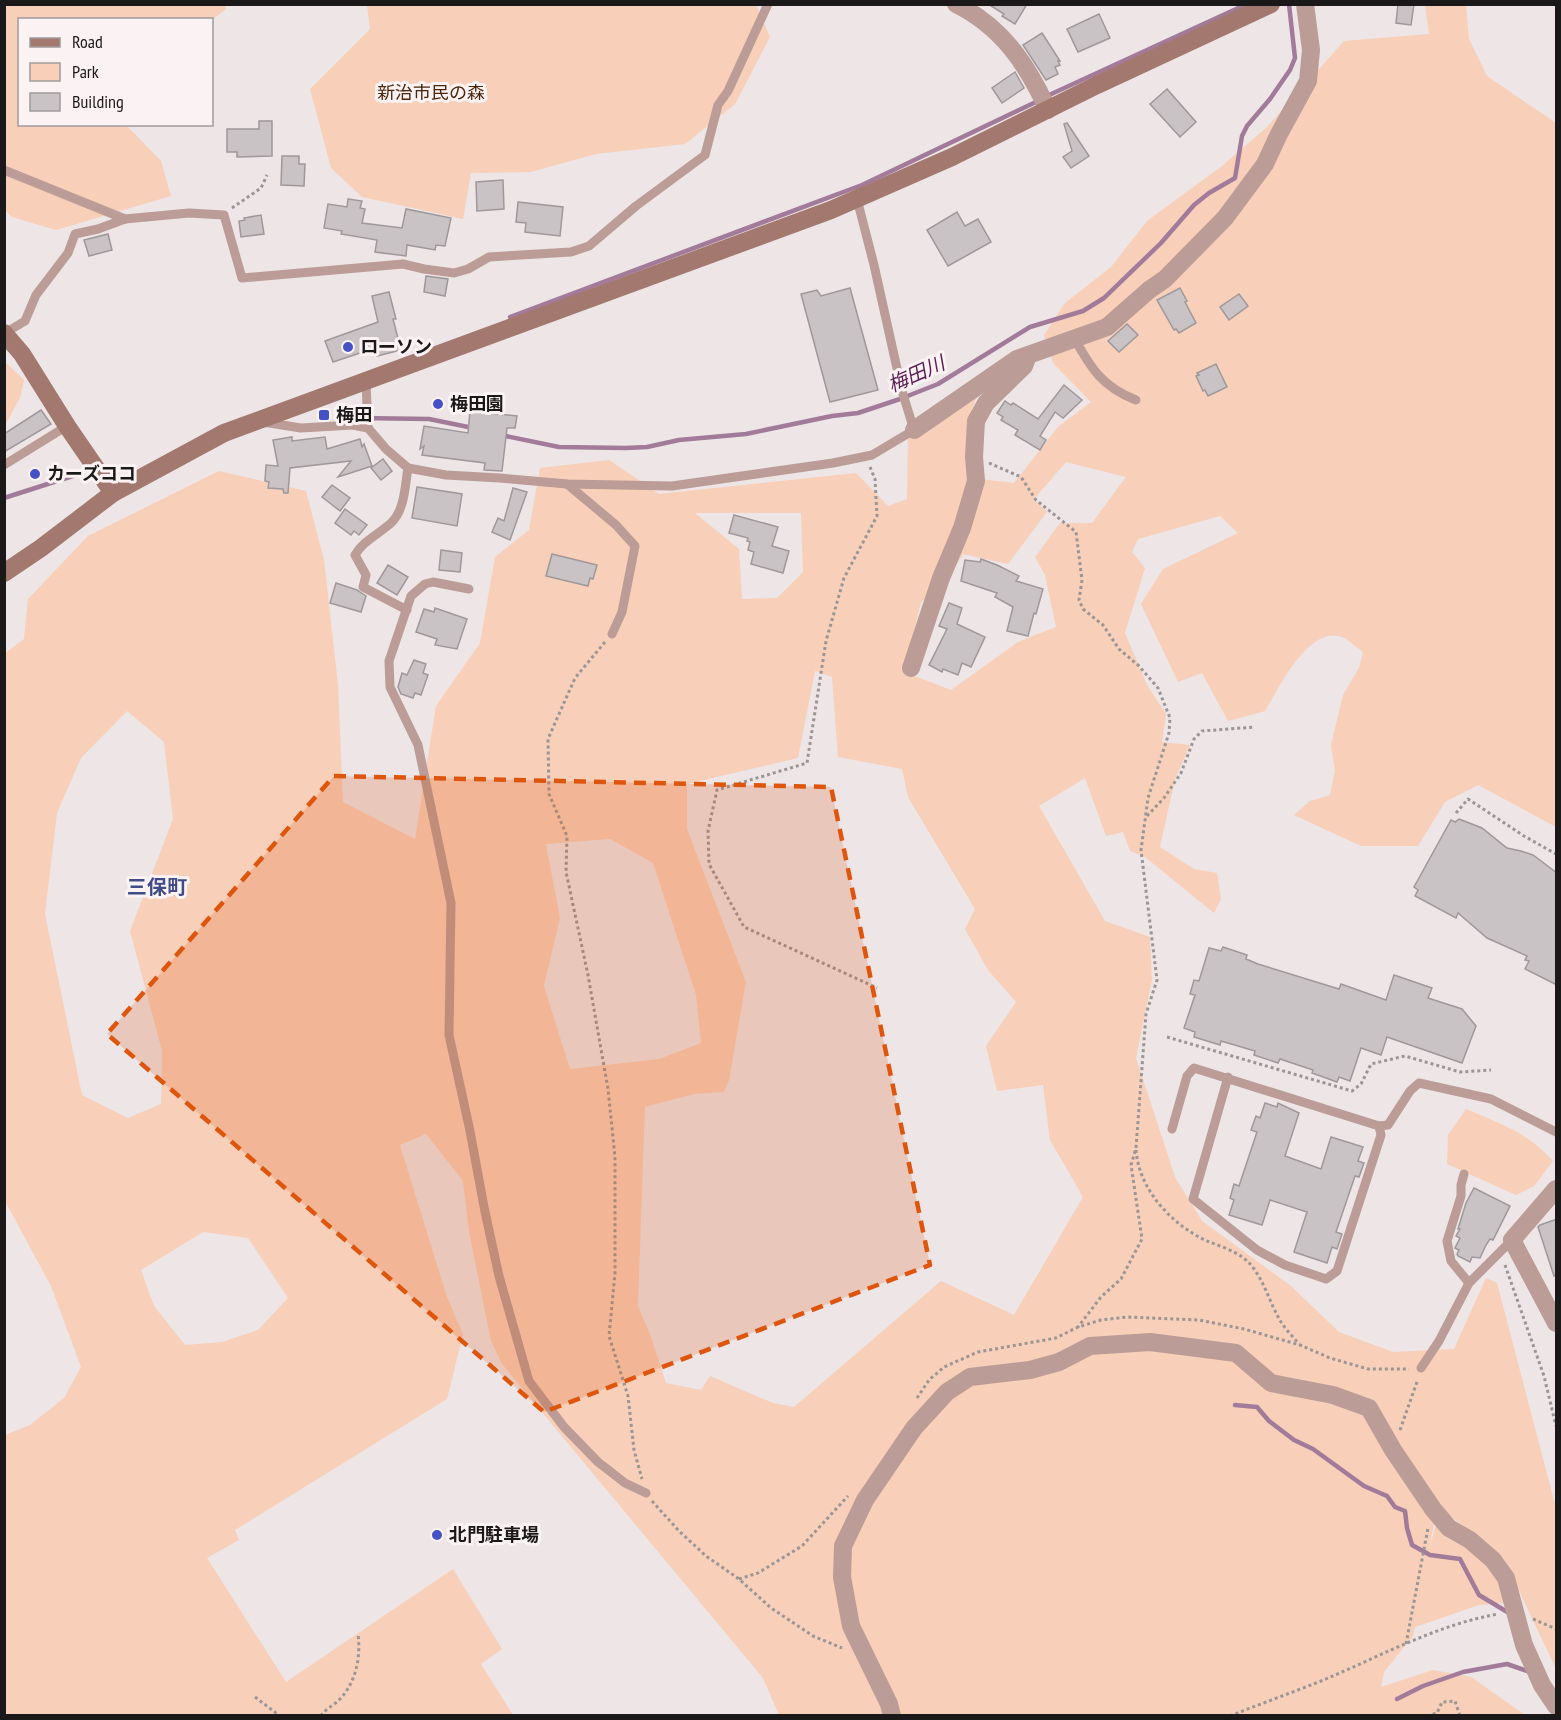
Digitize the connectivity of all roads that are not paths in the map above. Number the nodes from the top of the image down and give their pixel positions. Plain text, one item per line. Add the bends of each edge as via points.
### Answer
1 (768, 4) edge
2 (956, 4) edge
3 (1271, 4) edge
4 (1305, 4) edge
5 (1045, 102) junction
6 (4, 170) edge
7 (857, 199) junction
8 (125, 219) junction
9 (5, 333) edge
10 (1074, 338) junction
11 (1029, 355) junction
12 (366, 383) junction
13 (1136, 400) dead end
14 (257, 421) junction
15 (68, 426) junction
16 (368, 427) junction
17 (914, 430) junction
18 (4, 465) edge
19 (408, 468) junction
20 (567, 484) junction
21 (113, 493) junction
22 (4, 573) edge
23 (469, 589) dead end
24 (407, 610) junction
25 (612, 634) road end
26 (911, 668) dead end
27 (1228, 1077) junction
28 (1380, 1126) junction
29 (1172, 1129) dead end
30 (1557, 1132) edge
31 (1464, 1174) dead end
32 (1557, 1189) edge
33 (1506, 1246) junction
34 (1469, 1283) junction
35 (1557, 1323) edge
36 (1421, 1368) road end
37 (646, 1493) road end
38 (1557, 1706) edge
39 (892, 1716) edge

1 - 8 lane via 718,105 705,155 589,246 571,252 489,257 454,273 403,264 242,278 224,215 189,213
2 - 5 street via 993,27 1015,53
3 - 5 street
4 - 10 street via 1311,50 1308,81 1265,164 1225,218 1166,279 1107,327
5 - 7 street via 952,157
6 - 8 lane
7 - 12 street
7 - 17 lane
8 - 9 lane via 75,234 68,253 36,295 25,321
9 - 15 street
10 - 11 street
10 - 13 lane via 1090,367 1116,392
11 - 17 street via 1017,359
11 - 26 street via 1024,366 986,403 976,421 976,481
12 - 14 street
12 - 16 lane
14 - 16 lane via 301,428
14 - 21 street via 224,433
15 - 18 lane
15 - 21 street
16 - 19 lane
17 - 20 lane via 867,456 672,486
19 - 20 lane via 446,476
19 - 24 lane via 397,515 355,555 366,575 363,587
20 - 25 lane via 635,546 622,612
21 - 22 street
23 - 24 lane via 424,584 411,596
24 - 37 lane via 389,661 390,687 418,745 449,892 449,1035 508,1310 529,1381 564,1427 598,1462
27 - 28 lane
27 - 28 lane via 1193,1199 1257,1250 1326,1279 1336,1271 1381,1135
27 - 29 lane via 1194,1068 1187,1076
28 - 30 lane via 1388,1125 1419,1083 1491,1099
31 - 34 lane via 1447,1240 1451,1261
32 - 33 street
33 - 34 lane
33 - 35 street
34 - 36 lane
38 - 39 street via 1542,1685 1524,1645 1506,1578 1493,1560 1449,1528 1433,1509 1369,1408 1333,1395 1271,1383 1236,1353 1150,1342 1090,1347 1030,1370 970,1377 947,1392 914,1428 865,1500 843,1546 842,1577 851,1626

